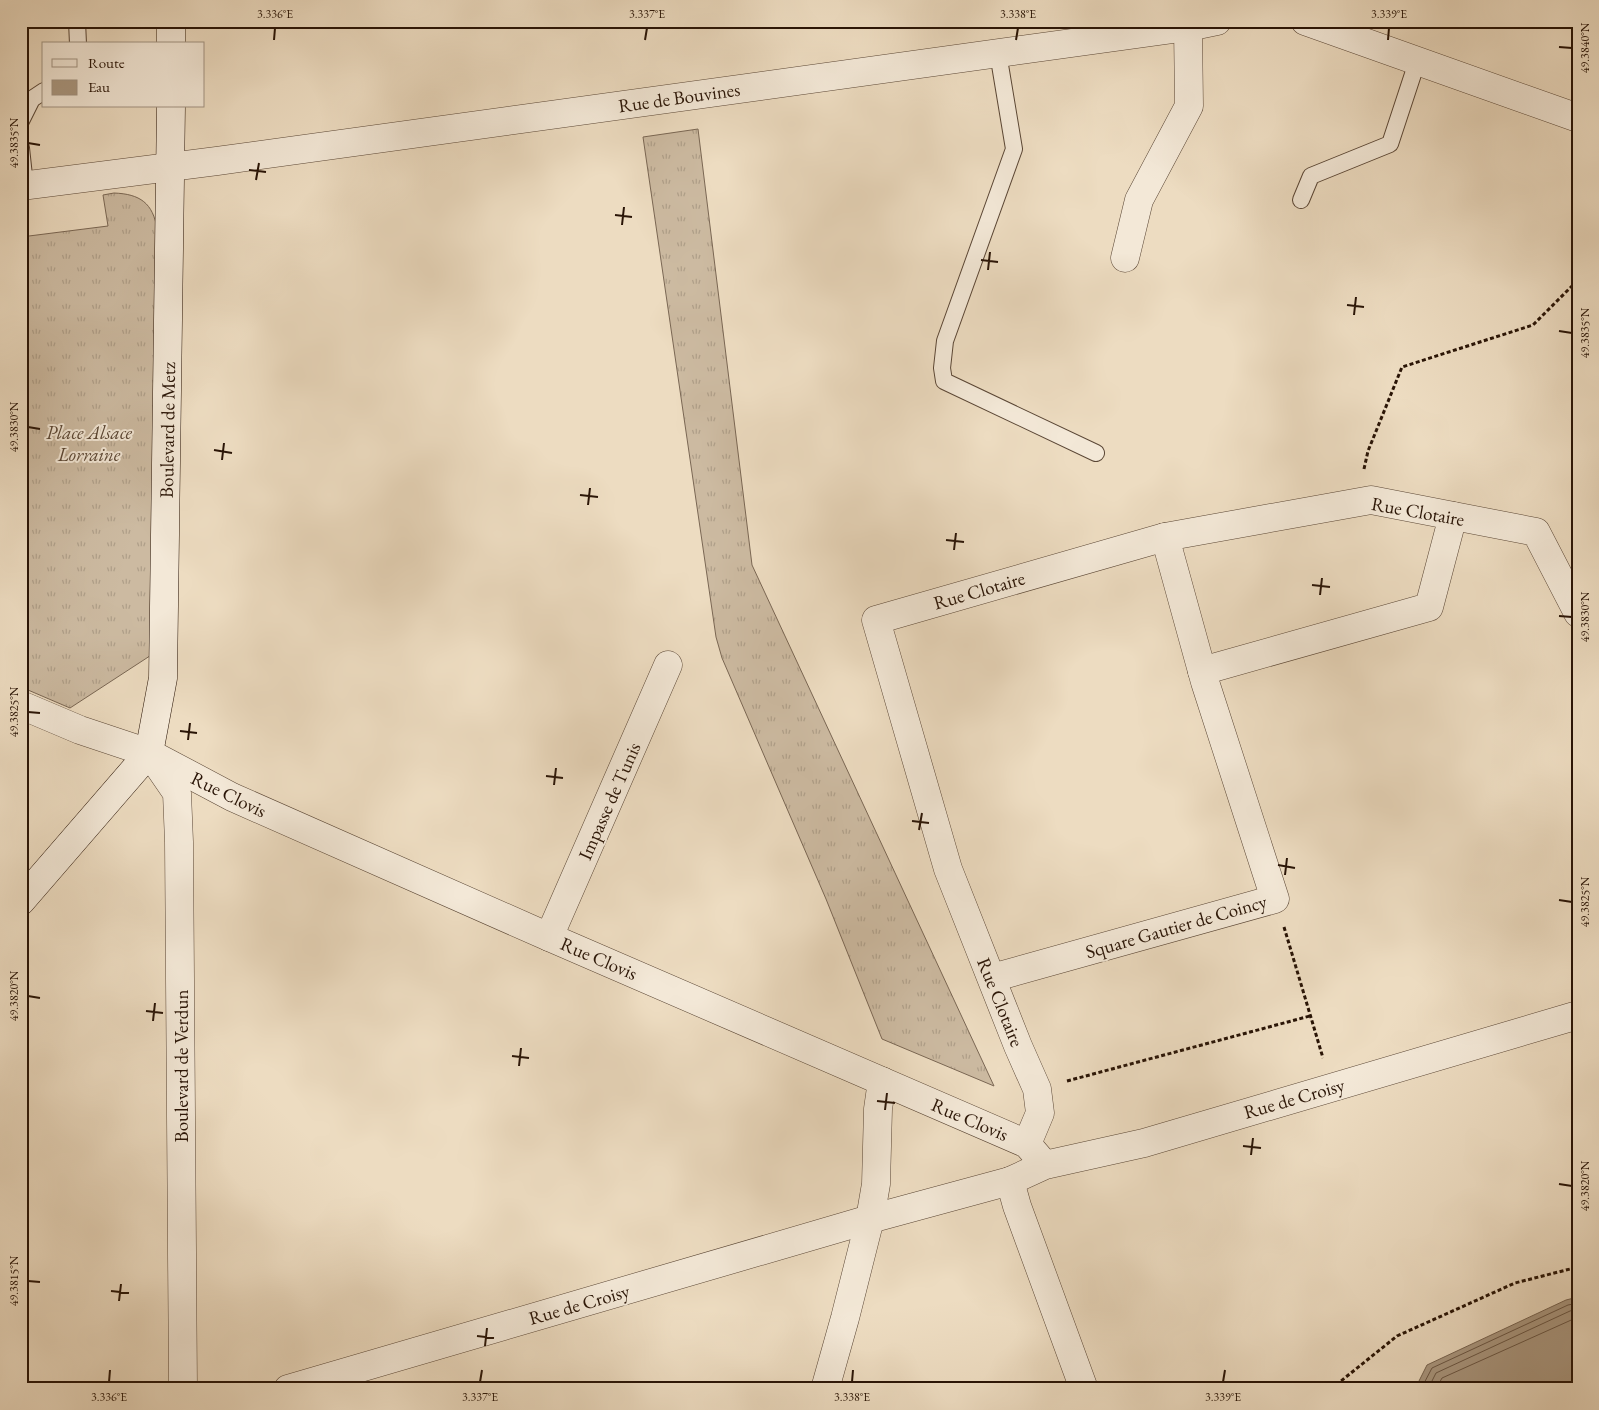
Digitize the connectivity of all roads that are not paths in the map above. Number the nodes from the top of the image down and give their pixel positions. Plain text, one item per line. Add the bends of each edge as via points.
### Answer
1 (77, 21) edge
2 (171, 21) edge
3 (1216, 21) edge
4 (1305, 21) edge
5 (1188, 27) junction
6 (78, 42) edge
7 (171, 42) edge
8 (998, 53) junction
9 (1418, 62) junction
10 (42, 92) edge
11 (171, 108) edge
12 (1578, 118) edge
13 (21, 121) edge
14 (21, 148) edge
15 (171, 167) junction
16 (23, 186) edge
17 (1301, 200) dead end
18 (1125, 258) dead end
19 (1096, 453) dead end
20 (1453, 516) junction
21 (1165, 537) junction
22 (1578, 613) edge
23 (668, 665) dead end
24 (1203, 677) junction
25 (21, 705) edge
26 (149, 753) junction
27 (21, 902) edge
28 (549, 937) junction
29 (992, 978) junction
30 (1578, 1015) edge
31 (882, 1081) junction
32 (1027, 1144) junction
33 (1045, 1165) junction
34 (1010, 1181) junction
35 (870, 1219) junction
36 (183, 1389) edge
37 (288, 1389) edge
38 (825, 1389) edge
39 (1084, 1389) edge

1 - 6 lane
2 - 7 street
3 - 5 street, Rue de Bouvines
4 - 9 street
5 - 8 street, Rue de Bouvines
5 - 18 street via 1189,106 1139,200
8 - 15 street, Rue de Bouvines
8 - 19 lane via 1014,149 945,341 944,381
9 - 12 street
9 - 17 lane via 1390,144 1311,176
10 - 13 lane via 32,99
11 - 15 street, Boulevard de Metz
14 - 16 lane
15 - 16 street, Rue de Bouvines
15 - 26 street, Boulevard de Metz via 162,678
20 - 21 street, Rue Clotaire via 1371,500
20 - 22 street, Rue Clotaire via 1536,532
20 - 24 street via 1429,607
21 - 24 street, Square Gautier de Coincy
21 - 29 street, Rue Clotaire via 876,620 948,869
23 - 28 street, Impasse de Tunis
24 - 29 street, Square Gautier de Coincy via 1275,899
25 - 26 street, Rue Clovis via 80,730
26 - 27 street
26 - 28 street, Rue Clovis via 232,797
26 - 36 street, Boulevard de Verdun via 178,793
28 - 31 street, Rue Clovis
29 - 32 street, Rue Clotaire via 1037,1089 1040,1113
30 - 33 street, Rue de Croisy via 1144,1143
31 - 32 street, Rue Clovis
31 - 35 street via 876,1184
32 - 33 street, Rue Clovis
33 - 34 street, Rue de Croisy
34 - 35 street, Rue de Croisy
34 - 39 street
35 - 37 street, Rue de Croisy
35 - 38 street

